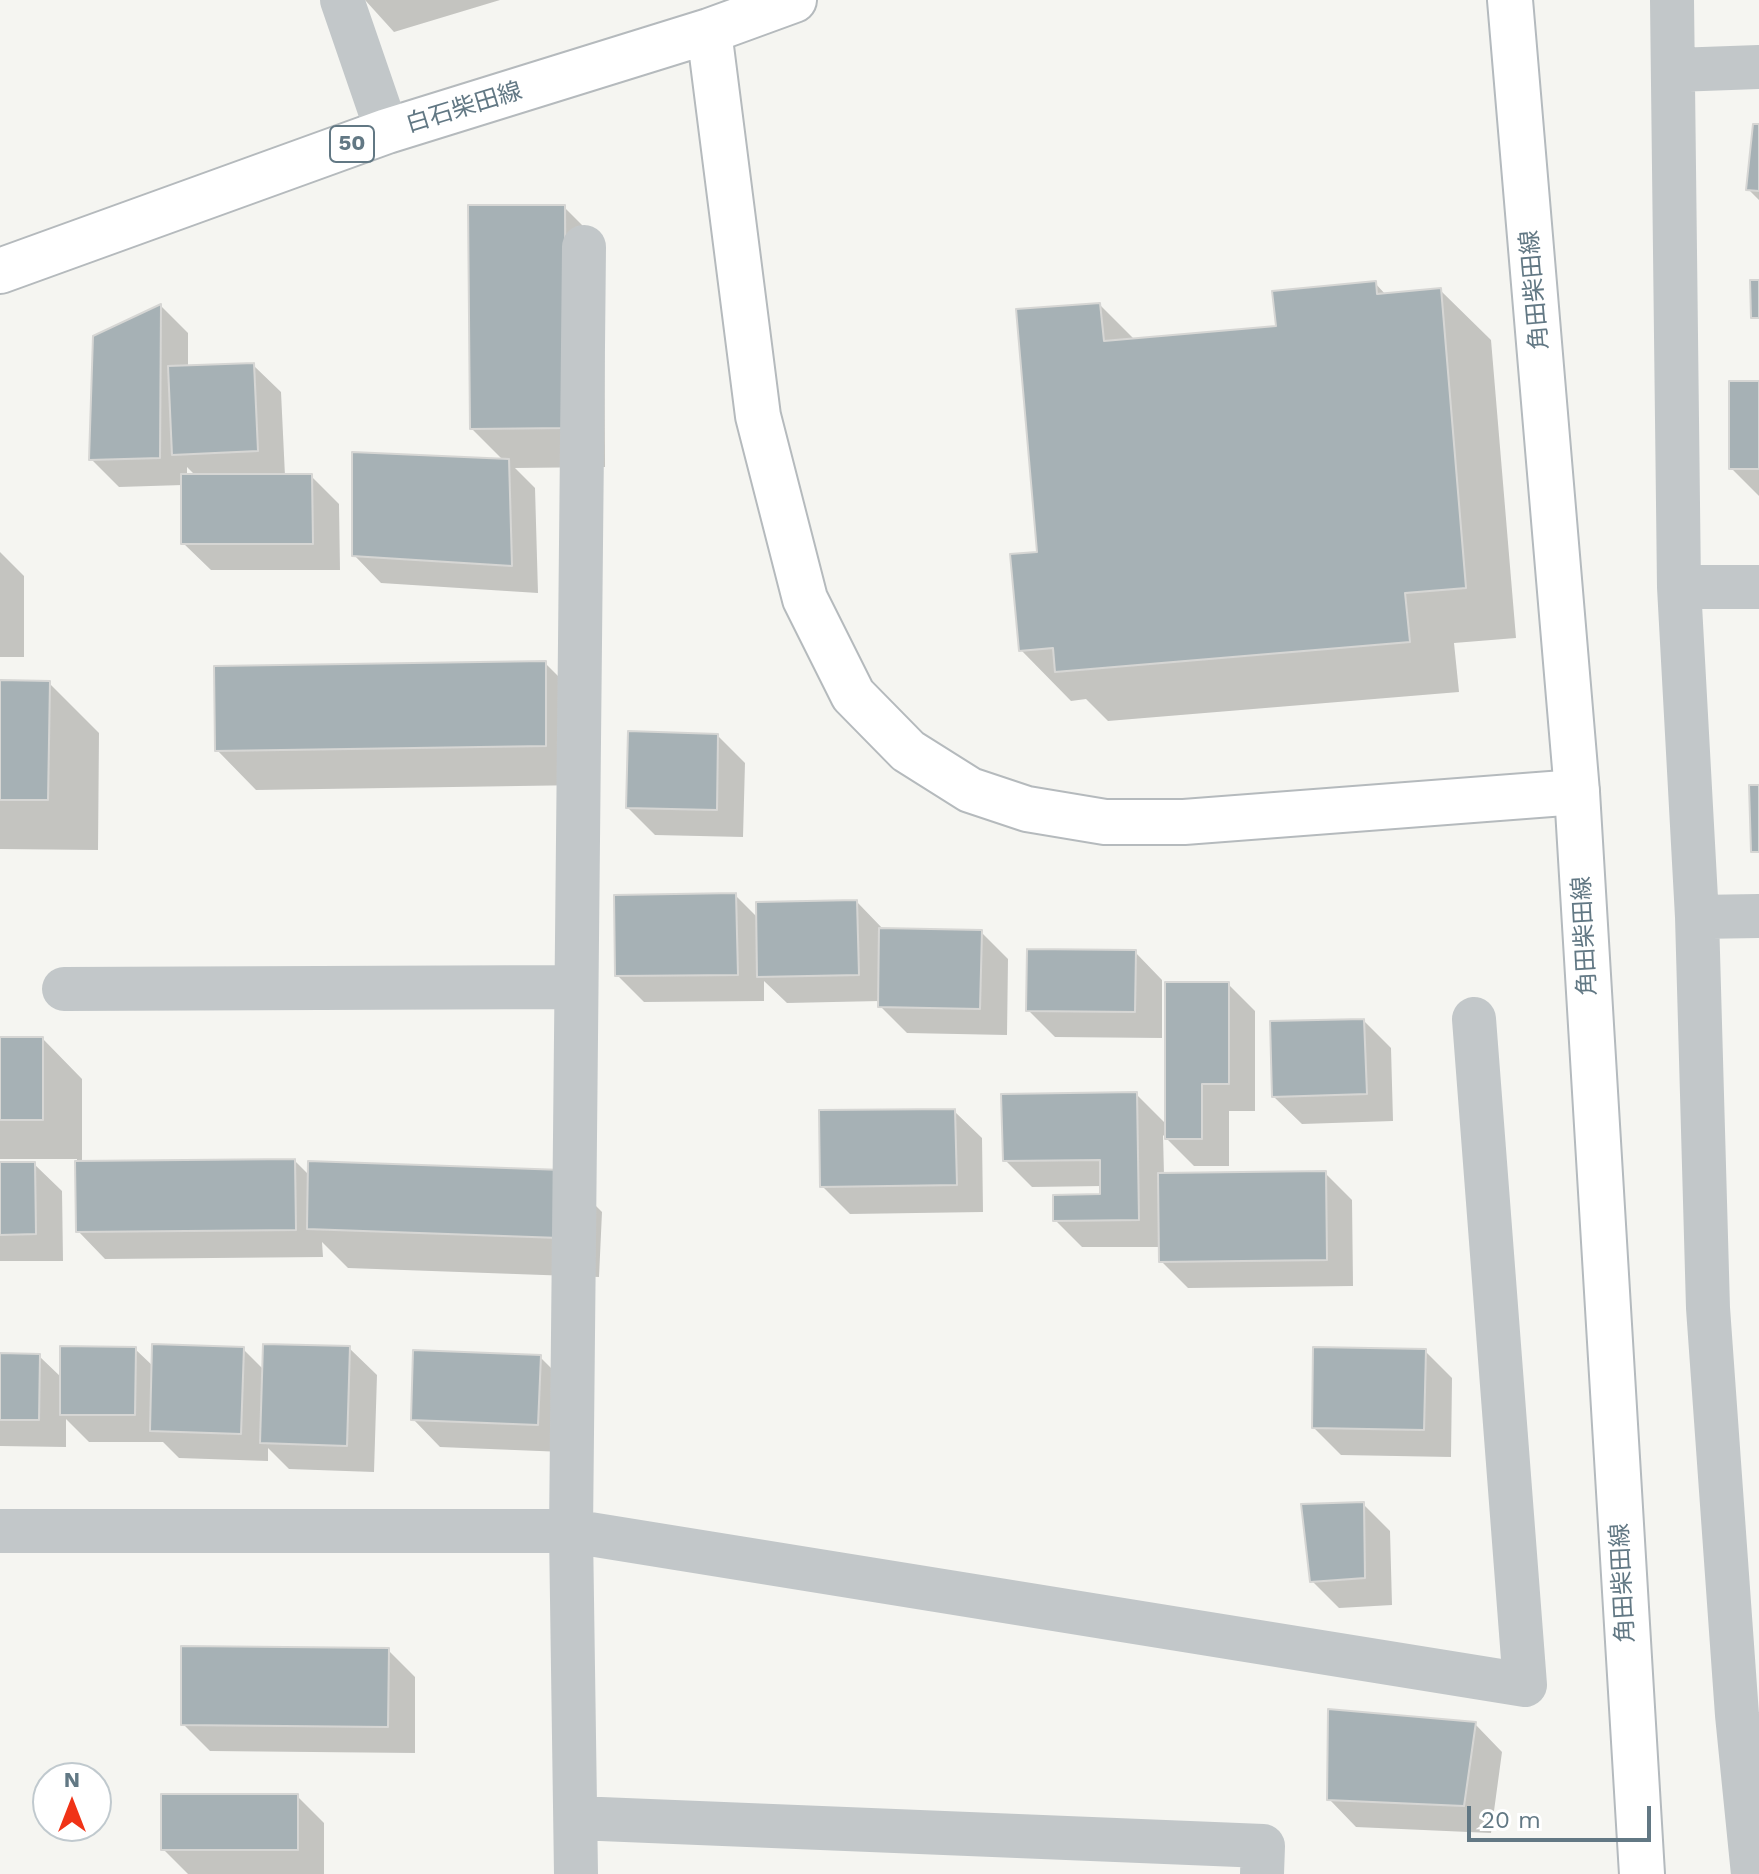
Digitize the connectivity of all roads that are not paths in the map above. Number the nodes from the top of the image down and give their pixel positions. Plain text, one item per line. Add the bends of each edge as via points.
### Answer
1 (342, 0) edge
2 (794, 0) edge
3 (1510, 0) edge
4 (1672, 0) edge
5 (709, 31) junction
6 (1759, 67) edge
7 (1675, 70) junction
8 (387, 131) junction
9 (584, 247) dead end
10 (0, 271) edge
11 (1679, 587) junction
12 (1759, 587) edge
13 (1577, 792) junction
14 (1759, 916) edge
15 (1697, 917) junction
16 (576, 987) junction
17 (64, 989) dead end
18 (1474, 1019) dead end
19 (0, 1531) edge
20 (571, 1531) junction
21 (1748, 1717) edge
22 (576, 1818) junction
23 (576, 1874) edge
24 (1262, 1874) edge
25 (1642, 1874) edge
26 (1753, 1874) edge

1 - 8 street
2 - 5 main road, 白石柴田線 / 50
3 - 13 main road, 角田柴田線
4 - 7 street
5 - 8 main road, 白石柴田線 / 50
5 - 13 main road via 758,416 805,599 853,695 908,751 970,790 1027,809 1105,822 1184,822
6 - 7 street
7 - 11 street
8 - 10 main road, 白石柴田線 / 50
9 - 16 street
11 - 12 street
11 - 15 street
13 - 25 main road, 角田柴田線
14 - 15 street
15 - 21 street via 1708,1308
16 - 17 street
16 - 20 street
18 - 20 street via 1525,1685
19 - 20 street
20 - 22 street
21 - 26 street
22 - 23 street
22 - 24 street via 1263,1846

